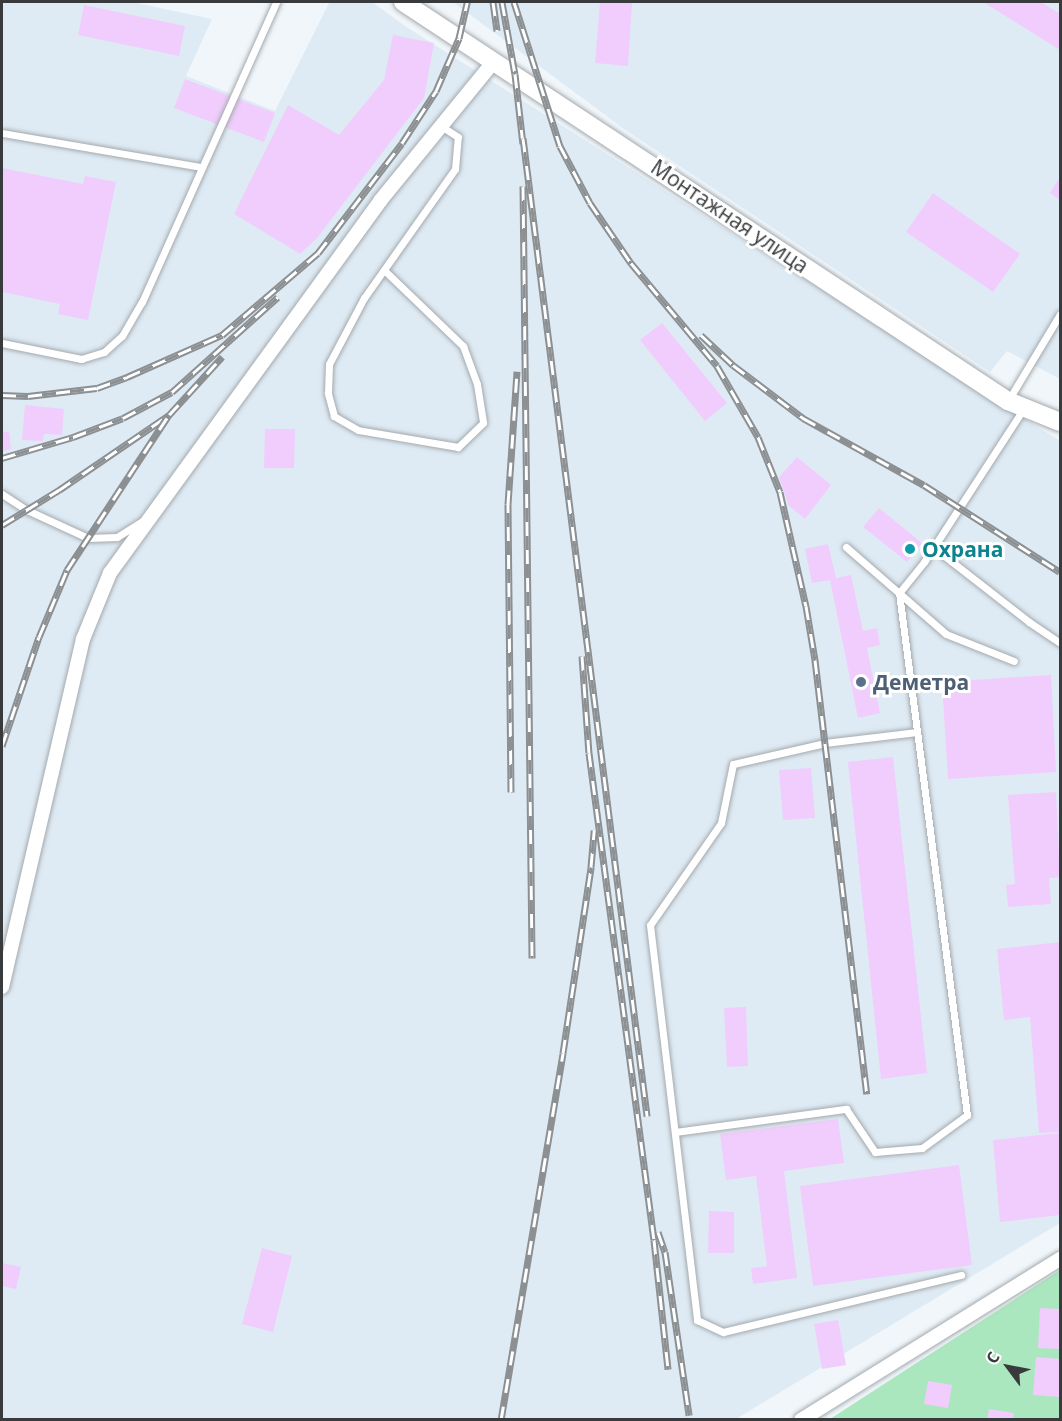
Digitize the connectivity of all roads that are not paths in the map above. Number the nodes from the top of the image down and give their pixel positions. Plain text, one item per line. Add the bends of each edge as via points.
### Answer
1 (276, 2) edge
2 (403, 2) edge
3 (494, 61) junction
4 (441, 126) junction
5 (2, 133) edge
6 (201, 167) junction
7 (384, 270) junction
8 (1060, 314) edge
9 (2, 343) edge
10 (1016, 404) junction
11 (1060, 422) edge
12 (2, 494) edge
13 (152, 515) junction
14 (846, 547) dead end
15 (933, 547) junction
16 (899, 593) junction
17 (1060, 643) edge
18 (1014, 660) dead end
19 (917, 732) junction
20 (2, 987) edge
21 (675, 1132) junction
22 (1060, 1259) edge
23 (961, 1275) dead end
24 (801, 1419) edge

1 - 6 lane
2 - 3 street, Монтажная улица
3 - 4 street
3 - 10 street, Монтажная улица
4 - 7 lane via 458,137 455,169
4 - 13 street via 380,201
5 - 6 lane
6 - 9 lane via 142,302 122,336 104,352 81,358
7 - 7 lane via 364,298 329,364 328,393 334,416 358,430 458,447 483,423 477,384 463,346
8 - 10 lane
10 - 11 street, Монтажная улица
10 - 15 lane
12 - 13 lane via 88,538 117,537
13 - 20 street via 111,573 83,639
14 - 16 lane
15 - 16 lane
15 - 17 lane
16 - 18 lane via 946,634
16 - 19 lane
19 - 21 lane via 825,743 733,764 721,823 650,925
19 - 21 lane via 967,1115 922,1148 875,1152 846,1109
21 - 23 lane via 697,1320 723,1332
22 - 24 street

